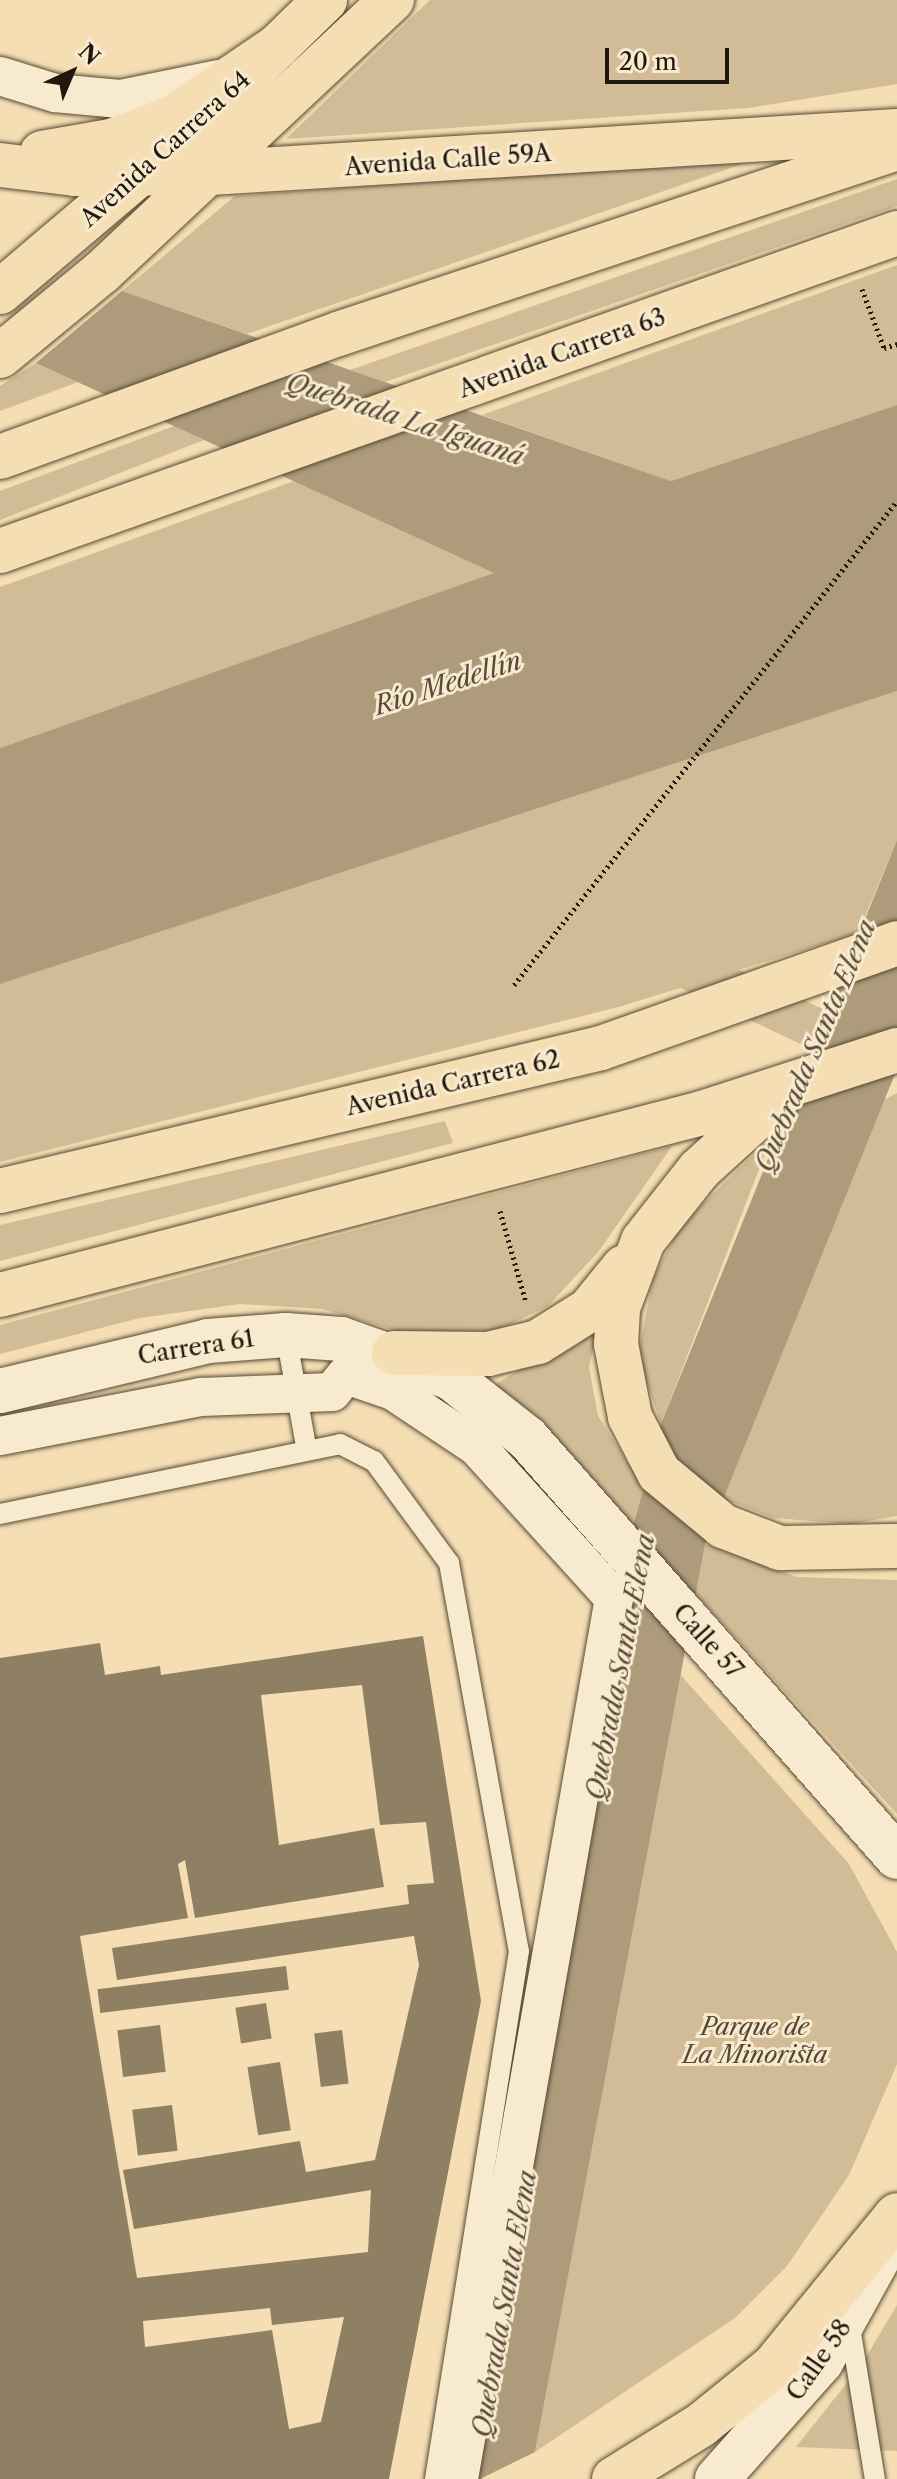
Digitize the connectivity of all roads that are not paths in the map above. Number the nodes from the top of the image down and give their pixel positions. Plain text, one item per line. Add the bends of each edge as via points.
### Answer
1 (325, 0) edge
2 (392, 0) edge
3 (277, 47) junction
4 (0, 76) edge
5 (897, 131) edge
6 (897, 148) edge
7 (0, 157) edge
8 (0, 165) edge
9 (210, 173) junction
10 (139, 174) junction
11 (897, 233) edge
12 (0, 292) edge
13 (0, 356) edge
14 (0, 457) edge
15 (0, 551) edge
16 (897, 943) edge
17 (897, 1050) edge
18 (791, 1087) junction
19 (0, 1191) edge
20 (643, 1241) junction
21 (0, 1295) edge
22 (286, 1335) junction
23 (394, 1353) junction
24 (0, 1391) edge
25 (296, 1394) junction
26 (0, 1436) edge
27 (306, 1446) junction
28 (0, 1514) edge
29 (897, 1546) edge
30 (897, 1857) edge
31 (897, 2215) edge
32 (897, 2223) edge
33 (849, 2319) junction
34 (435, 2479) edge
35 (459, 2479) edge
36 (614, 2479) edge
37 (717, 2479) edge
38 (875, 2479) edge

1 - 3 main road, Avenida Carrera 64
2 - 9 main road, Avenida Carrera 64
3 - 4 street via 239,71 153,96 87,97
3 - 7 main road via 172,118 111,141
3 - 10 main road, Avenida Carrera 64
5 - 9 main road, Avenida Calle 59A
6 - 14 main road via 338,334
8 - 10 main road, Avenida Calle 59A
9 - 10 main road, Avenida Calle 59A
9 - 13 main road, Avenida Carrera 64
10 - 12 main road, Avenida Carrera 64
11 - 15 main road, Avenida Carrera 63
16 - 19 main road, Avenida Carrera 62 via 601,1048
17 - 18 main road
18 - 20 main road via 699,1170
18 - 21 main road
20 - 23 main road via 589,1310 538,1342 488,1354
20 - 29 main road via 618,1308 616,1344 641,1445 659,1473 723,1526 780,1548
22 - 23 street, Carrera 61
22 - 24 street, Carrera 61 via 208,1341
22 - 25 lane
23 - 30 street, Calle 57 via 497,1410 706,1637
25 - 26 street via 201,1397
25 - 27 lane
25 - 35 street via 332,1392 346,1375 438,1416 477,1447 614,1598
27 - 28 lane
27 - 34 lane via 340,1444 374,1461 449,1563 519,1951
31 - 36 main road via 773,2367 701,2425
32 - 33 street, Calle 58
33 - 37 street, Calle 58 via 789,2403
33 - 38 lane

